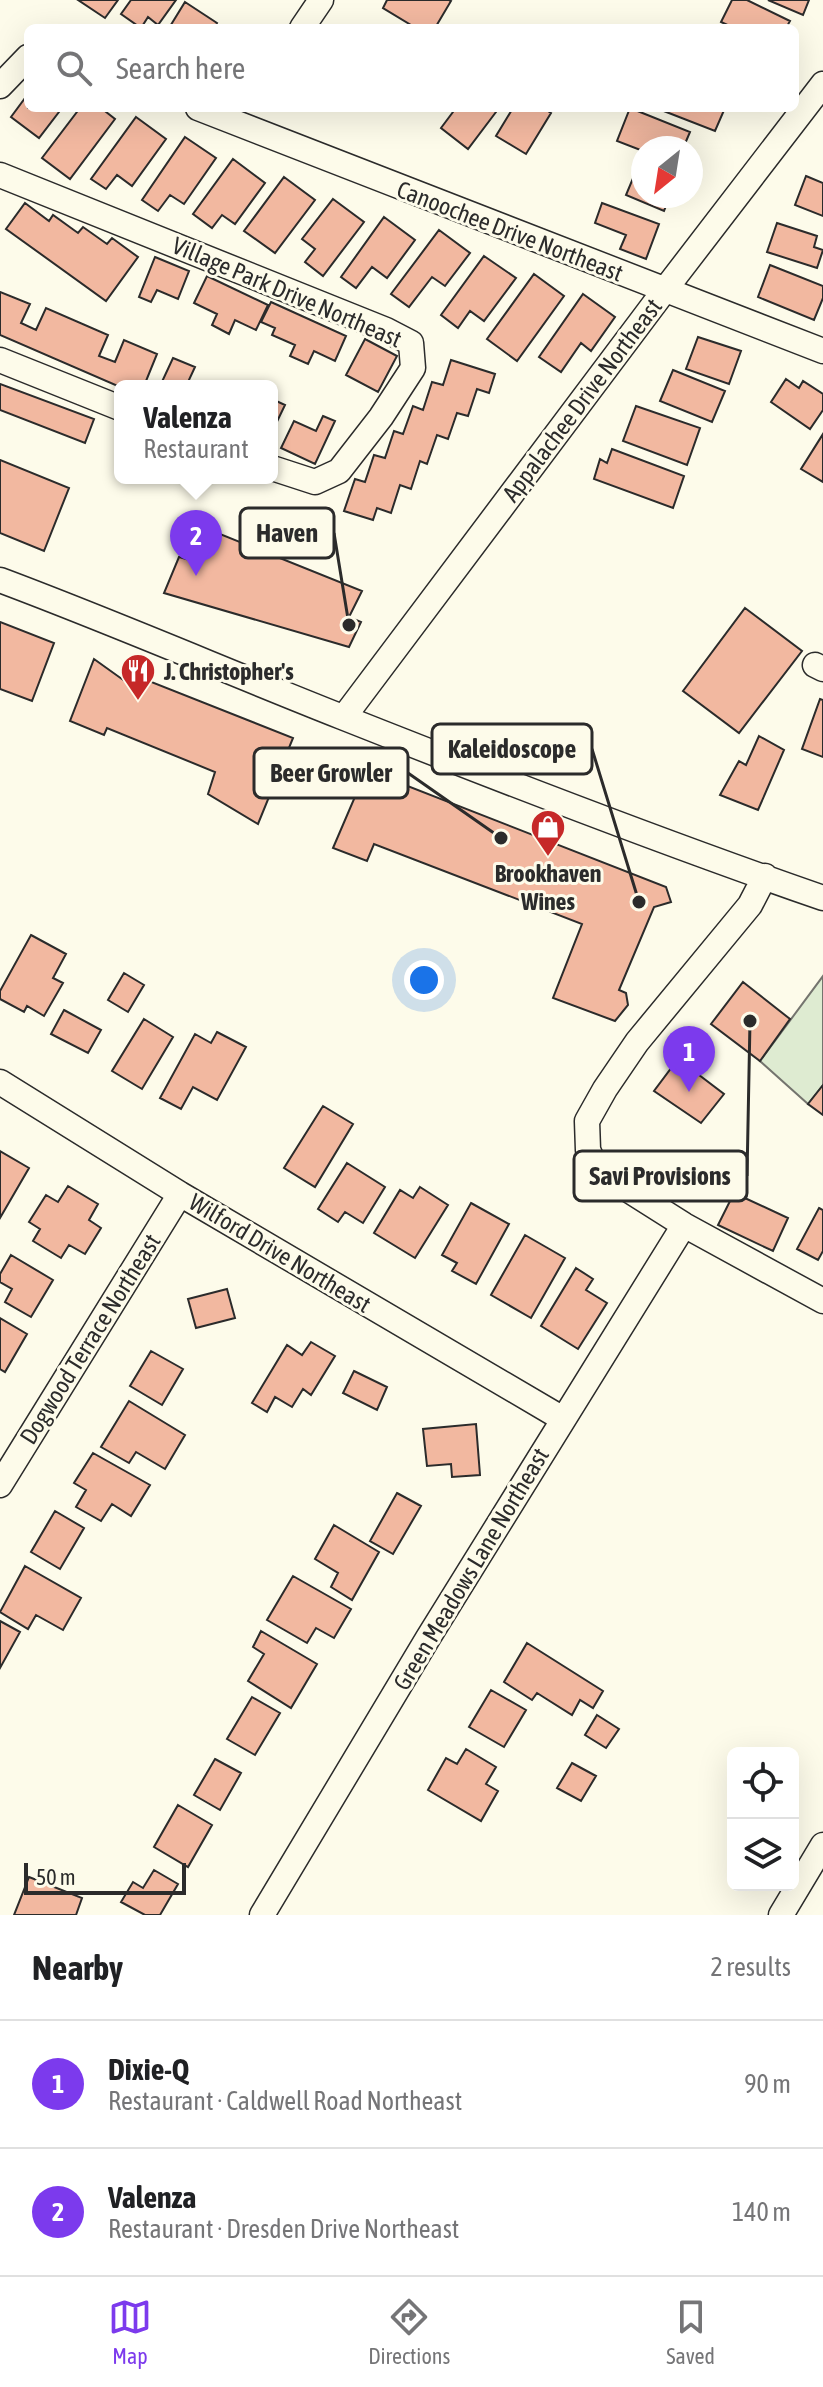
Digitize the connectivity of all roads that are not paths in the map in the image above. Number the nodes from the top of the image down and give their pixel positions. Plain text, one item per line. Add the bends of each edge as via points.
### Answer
1 (321, 0) edge
2 (305, 24) edge
3 (24, 61) edge
4 (823, 84) edge
5 (0, 86) edge
6 (220, 112) edge
7 (241, 116) edge
8 (0, 175) edge
9 (664, 291) junction
10 (823, 351) edge
11 (0, 360) edge
12 (114, 406) edge
13 (278, 470) edge
14 (0, 580) edge
15 (344, 717) junction
16 (765, 876) junction
17 (823, 898) edge
18 (0, 1082) edge
19 (180, 1194) junction
20 (684, 1225) junction
21 (823, 1301) edge
22 (563, 1419) junction
23 (0, 1485) edge
24 (823, 1845) edge
25 (262, 1915) edge
26 (781, 1915) edge

1 - 2 street
3 - 5 street
4 - 9 street, Appalachee Drive Northeast
6 - 7 street, Canoochee Drive Northeast
7 - 9 street, Canoochee Drive Northeast
8 - 13 street, Village Park Drive Northeast via 411,343 413,368 339,471 315,482
9 - 10 street, Canoochee Drive Northeast
9 - 15 street, Appalachee Drive Northeast
11 - 12 street
14 - 15 street
15 - 16 street
16 - 17 street
16 - 20 street via 750,905 637,1042 587,1121 588,1150 597,1170
18 - 19 street, Wilford Drive Northeast
19 - 22 street, Wilford Drive Northeast
19 - 23 street, Dogwood Terrace Northeast
20 - 21 street
20 - 22 street, Green Meadows Lane Northeast
22 - 25 street, Green Meadows Lane Northeast
24 - 26 street

